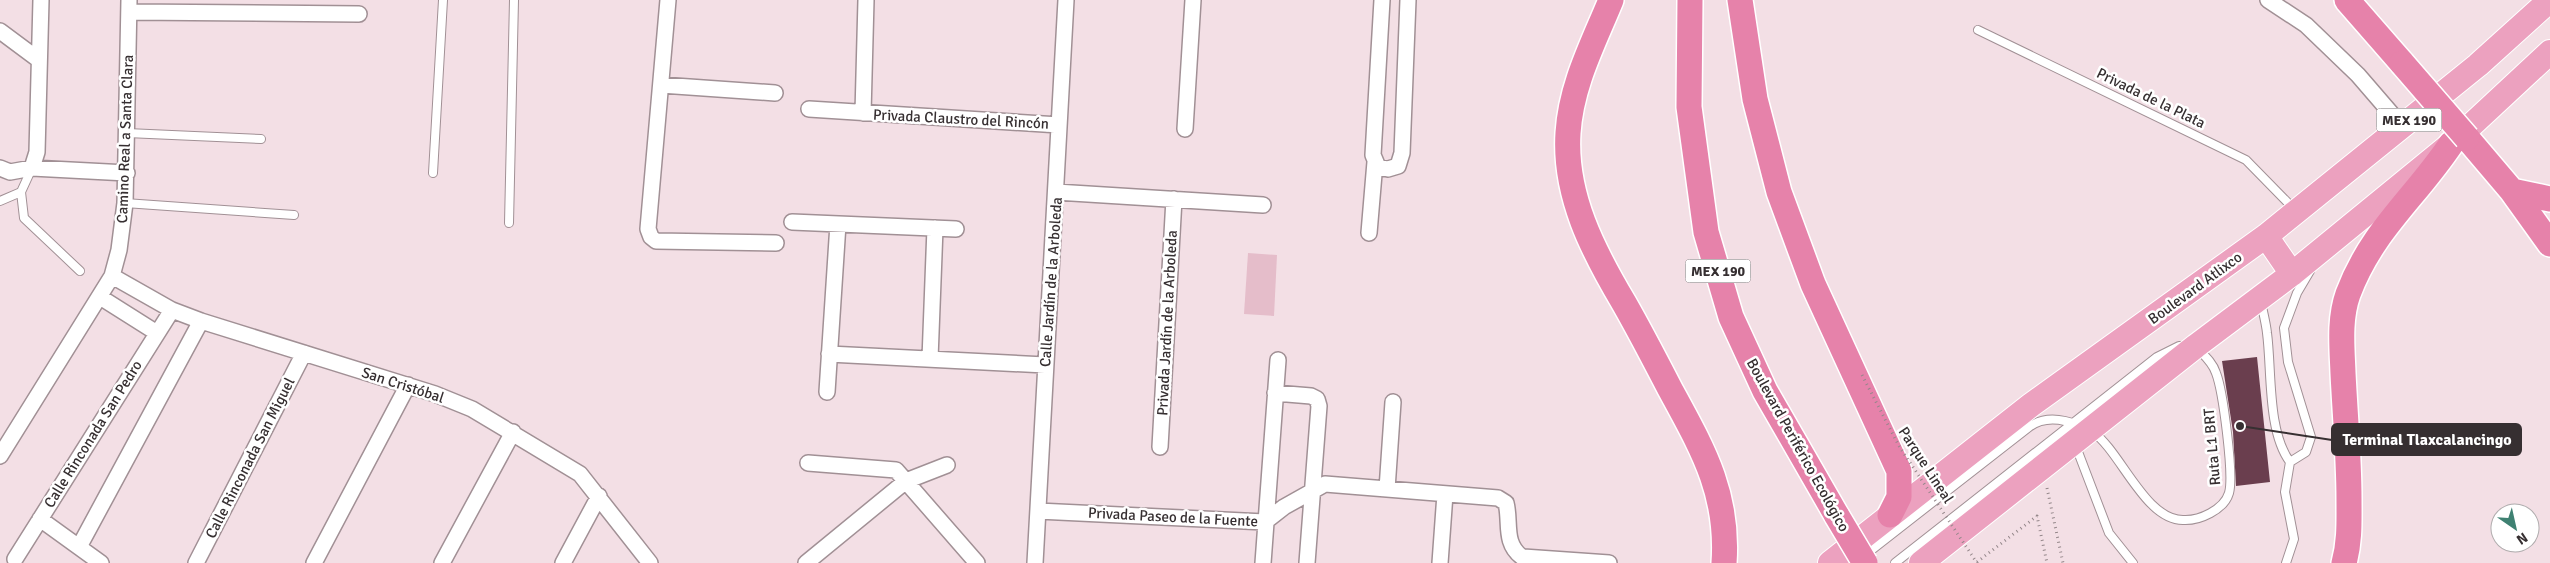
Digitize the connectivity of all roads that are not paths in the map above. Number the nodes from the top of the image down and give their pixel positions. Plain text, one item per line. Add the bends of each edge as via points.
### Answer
1 (41, 0) edge
2 (443, 0) edge
3 (514, 0) edge
4 (668, 0) edge
5 (866, 0) edge
6 (1066, 0) edge
7 (1193, 0) edge
8 (1382, 0) edge
9 (1408, 0) edge
10 (1610, 0) edge
11 (1690, 0) edge
12 (1706, 0) edge
13 (1740, 0) edge
14 (2268, 0) edge
15 (2347, 0) edge
16 (2550, 0) edge
17 (129, 6) edge
18 (360, 14) dead end
19 (1978, 30) dead end
20 (0, 31) edge
21 (2550, 52) edge
22 (39, 60) junction
23 (661, 85) junction
24 (775, 93) dead end
25 (1689, 107) junction
26 (809, 109) dead end
27 (863, 113) junction
28 (1059, 125) junction
29 (2402, 126) junction
30 (1185, 129) dead end
31 (127, 133) junction
32 (261, 139) dead end
33 (2451, 144) junction
34 (1375, 162) junction
35 (0, 168) edge
36 (32, 168) junction
37 (127, 173) junction
38 (433, 173) dead end
39 (2512, 191) junction
40 (21, 192) junction
41 (1056, 192) junction
42 (1174, 199) junction
43 (2550, 199) edge
44 (0, 202) edge
45 (126, 203) junction
46 (1263, 205) dead end
47 (2296, 212) junction
48 (294, 215) dead end
49 (792, 222) dead end
50 (508, 224) dead end
51 (838, 224) junction
52 (935, 228) junction
53 (956, 229) dead end
54 (1369, 233) dead end
55 (2266, 236) junction
56 (776, 244) dead end
57 (2550, 244) edge
58 (2323, 249) junction
59 (80, 271) dead end
60 (2292, 274) junction
61 (112, 276) junction
62 (100, 297) junction
63 (2260, 298) junction
64 (172, 310) junction
65 (201, 321) junction
66 (158, 332) junction
67 (2196, 346) junction
68 (304, 353) junction
69 (829, 354) junction
70 (930, 359) junction
71 (1278, 360) dead end
72 (1045, 365) junction
73 (408, 385) junction
74 (827, 392) dead end
75 (1275, 393) junction
76 (1393, 402) dead end
77 (513, 432) junction
78 (2079, 432) junction
79 (1160, 447) dead end
80 (0, 456) edge
81 (2290, 462) junction
82 (808, 463) dead end
83 (947, 465) dead end
84 (906, 481) junction
85 (1387, 489) junction
86 (1313, 491) junction
87 (1445, 494) junction
88 (599, 496) junction
89 (1038, 511) junction
90 (1890, 515) junction
91 (40, 519) junction
92 (1265, 522) junction
93 (79, 547) junction
94 (15, 559) dead end
95 (101, 563) edge
96 (196, 563) edge
97 (314, 563) edge
98 (442, 563) edge
99 (563, 563) edge
100 (650, 563) edge
101 (806, 563) edge
102 (977, 563) edge
103 (1035, 563) edge
104 (1263, 563) edge
105 (1307, 563) edge
106 (1440, 563) edge
107 (1609, 563) edge
108 (1724, 563) edge
109 (1830, 563) edge
110 (1856, 563) edge
111 (1865, 563) edge
112 (1895, 563) edge
113 (1921, 563) edge
114 (2133, 563) edge
115 (2286, 563) edge
116 (2344, 563) edge

1 - 22 street
2 - 38 lane
3 - 50 lane
4 - 23 street
5 - 27 street, Privada Claustro del Rincón
6 - 28 street, Calle Jardín de la Arboleda
7 - 30 street
8 - 34 street
9 - 34 street via 1402,153 1398,166 1388,169
10 - 108 highway via 1581,70 1570,112 1568,155 1574,197 1597,255 1707,457 1723,510
11 - 25 highway, Boulevard Periférico Ecológico / MEX 190
12 - 25 highway via 1702,43
13 - 90 highway via 1755,99 1779,192 1813,284 1899,471 1899,497
14 - 29 street via 2306,25 2358,76
15 - 39 highway, bridge
16 - 29 main road, Boulevard Atlixco / MEX 190 via 2478,65
17 - 18 street
17 - 31 street, Camino Real a Santa Clara
19 - 47 lane, Privada de la Plata via 2246,160
20 - 22 street
21 - 33 main road, MEX 190
22 - 36 street via 37,152
23 - 24 street
23 - 56 street via 648,229 651,238 656,241
25 - 111 highway, Boulevard Periférico Ecológico / MEX 190, bridge via 1706,232 1731,317 1765,391
26 - 27 street, Privada Claustro del Rincón
27 - 28 street, Privada Claustro del Rincón
28 - 41 street, Calle Jardín de la Arboleda
29 - 47 main road, Boulevard Atlixco / MEX 190
31 - 32 lane
31 - 37 street, Camino Real a Santa Clara
33 - 58 main road, MEX 190
33 - 116 highway via 2374,242 2348,295 2342,334 2349,476 2349,526
34 - 54 street
35 - 36 street via 10,172
36 - 37 street
36 - 40 lane
37 - 45 street, Camino Real a Santa Clara
39 - 43 highway
39 - 57 highway
40 - 44 lane
40 - 59 lane via 24,218
41 - 42 street
41 - 72 street, Calle Jardín de la Arboleda
42 - 46 street
42 - 79 street, Privada Jardín de la Arboleda
45 - 48 lane
45 - 61 street, Camino Real a Santa Clara via 120,250
47 - 55 main road, Boulevard Atlixco / MEX 190
49 - 51 street
51 - 52 street
51 - 69 street
52 - 53 street
52 - 70 street
55 - 60 main road
55 - 90 main road, Boulevard Atlixco / MEX 190 via 2031,405
58 - 60 main road, MEX 190
58 - 81 lane via 2297,293 2284,328 2288,362 2311,436 2306,452
60 - 63 main road, MEX 190
61 - 62 street, Camino Real a Santa Clara
61 - 64 street, San Cristóbal
62 - 66 street
62 - 80 street, Camino Real a Santa Clara
63 - 67 main road, MEX 190
63 - 81 lane via 2267,332 2275,421 2283,452
64 - 65 street, San Cristóbal
64 - 66 street, Calle Rinconada San Pedro
65 - 68 street, San Cristóbal
65 - 93 street
66 - 91 street, Calle Rinconada San Pedro
67 - 78 main road, MEX 190
67 - 78 lane, Ruta L1 BRT via 2216,372 2227,432 2229,493 2216,510 2184,521 2160,511 2101,440
68 - 73 street, San Cristóbal
68 - 96 street, Calle Rinconada San Miguel
69 - 70 street
69 - 74 street
70 - 72 street
71 - 75 street
72 - 89 street, Calle Jardín de la Arboleda
73 - 77 street, San Cristóbal via 472,409
73 - 97 street
75 - 86 street via 1318,399
75 - 92 street
76 - 85 street
77 - 88 street, San Cristóbal via 580,474
77 - 98 street
78 - 110 lane via 2049,419 2034,423
78 - 112 lane
78 - 113 main road, MEX 190 via 2036,473
78 - 114 lane via 2109,533
81 - 115 lane via 2285,492 2294,539
82 - 84 street via 896,470
83 - 84 street
84 - 101 street
84 - 102 street
85 - 86 street, Privada Paseo de la Fuente via 1325,484
85 - 87 street, Privada Paseo de la Fuente
86 - 92 street, Privada Paseo de la Fuente
86 - 105 street
87 - 106 street
87 - 107 street, Privada Paseo de la Fuente via 1498,498 1506,503 1509,540 1515,552 1522,557
88 - 99 street
88 - 100 street, San Cristóbal
89 - 92 street, Privada Paseo de la Fuente
89 - 103 street, Calle Jardín de la Arboleda
90 - 109 main road, Boulevard Atlixco / MEX 190
91 - 93 street
91 - 94 street, Calle Rinconada San Pedro
92 - 104 street
93 - 95 street

